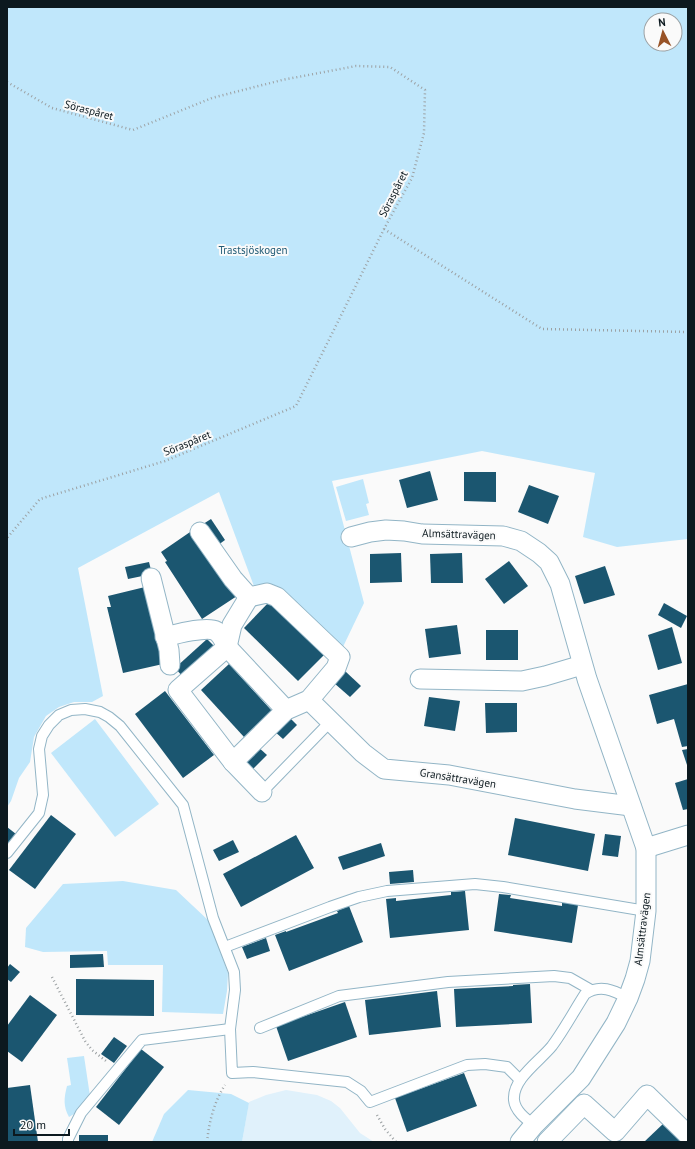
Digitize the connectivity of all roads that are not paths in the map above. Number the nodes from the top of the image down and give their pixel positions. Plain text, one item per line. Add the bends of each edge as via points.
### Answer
1 (200, 532) dead end
2 (351, 537) dead end
3 (151, 578) dead end
4 (248, 597) junction
5 (166, 636) junction
6 (227, 647) junction
7 (582, 664) junction
8 (170, 665) dead end
9 (420, 680) dead end
10 (309, 700) junction
11 (286, 710) junction
12 (331, 721) junction
13 (233, 762) junction
14 (262, 792) joint
15 (631, 806) junction
16 (688, 835) edge
17 (646, 848) junction
18 (7, 853) edge
19 (646, 911) junction
20 (225, 947) junction
21 (591, 990) junction
22 (628, 998) junction
23 (260, 1028) dead end
24 (230, 1029) junction
25 (520, 1080) junction
26 (534, 1125) junction
27 (688, 1135) edge
28 (68, 1142) edge
29 (520, 1142) edge
30 (547, 1142) edge

1 - 4 street
2 - 7 street, Almsättravägen via 380,531 404,531 422,534 503,536 521,542 549,562 560,584
3 - 5 street
4 - 6 street via 232,626
4 - 10 street via 267,593 277,596 340,656 336,668
5 - 6 street via 197,630 215,630 222,636
5 - 8 street
6 - 11 street
6 - 13 street via 178,690
7 - 9 street via 522,681
7 - 15 street, Almsättravägen
10 - 11 street
10 - 12 street, Gransättravägen
11 - 13 street
12 - 14 lane
12 - 15 street, Gransättravägen via 363,753 384,769 449,775 575,799
13 - 14 street
15 - 17 street, Almsättravägen
16 - 17 street
17 - 19 street, Almsättravägen
18 - 20 lane via 39,813 42,795 38,749 49,725 58,715 71,710 86,709 100,712 120,726 183,805 213,918
19 - 20 lane via 475,884 409,889 360,897
19 - 22 street, Almsättravägen via 640,962
20 - 24 lane via 234,972 235,990
21 - 22 lane via 610,990
21 - 23 lane via 570,978 554,976 448,982 339,996
21 - 25 lane via 585,994 551,1046
22 - 26 street, Almsättravägen via 616,1023 581,1078
24 - 25 lane via 232,1073 254,1072 347,1082 361,1091 370,1102 467,1065 507,1067
24 - 28 lane via 142,1040 81,1113
25 - 26 lane via 514,1093 514,1104
26 - 29 street, Almsättravägen
27 - 30 street via 647,1096 615,1132 584,1104

